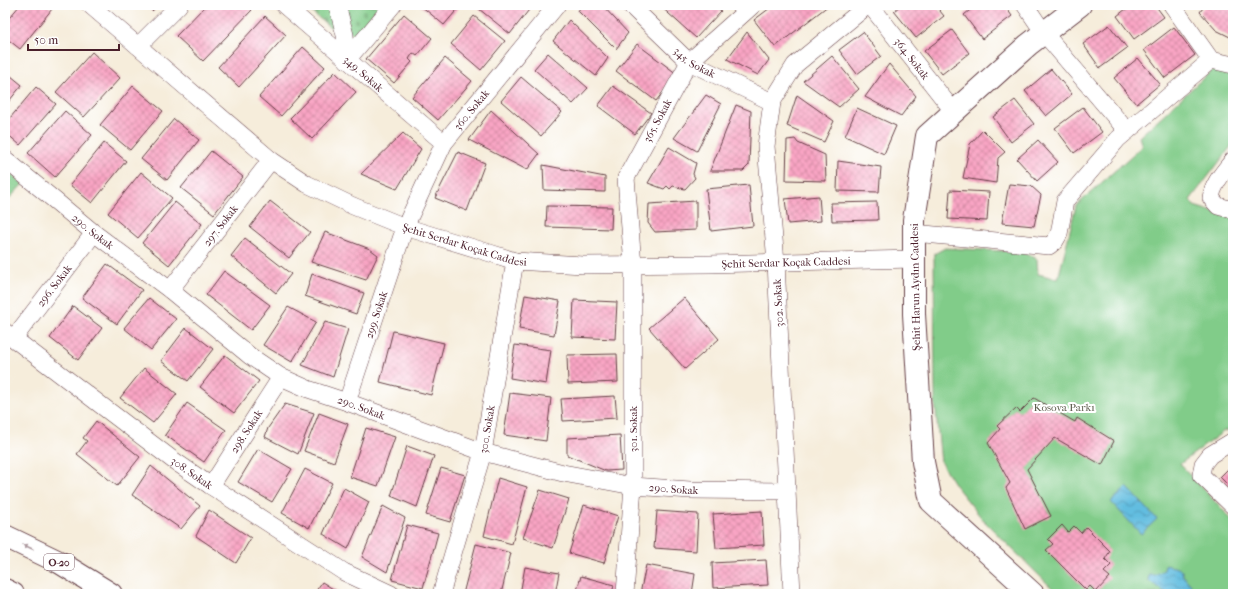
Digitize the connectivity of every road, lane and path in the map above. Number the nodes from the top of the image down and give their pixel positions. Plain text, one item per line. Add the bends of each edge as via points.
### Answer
1 (90, 5) edge
2 (179, 5) edge
3 (284, 5) edge
4 (337, 5) edge
5 (393, 5) edge
6 (558, 5) edge
7 (630, 5) edge
8 (753, 5) edge
9 (869, 5) edge
10 (1025, 5) edge
11 (1080, 5) edge
12 (1172, 5) edge
13 (1044, 32) junction
14 (138, 46) junction
15 (347, 60) junction
16 (1211, 60) junction
17 (689, 62) junction
18 (1233, 65) edge
19 (772, 102) junction
20 (954, 112) junction
21 (1127, 131) junction
22 (444, 143) junction
23 (5, 159) edge
24 (271, 160) junction
25 (1233, 160) edge
26 (1233, 210) edge
27 (406, 227) junction
28 (94, 233) junction
29 (914, 233) junction
30 (914, 258) junction
31 (515, 261) junction
32 (776, 262) junction
33 (633, 265) junction
34 (170, 290) junction
35 (9, 335) edge
36 (281, 377) junction
37 (347, 402) junction
38 (1233, 441) edge
39 (483, 452) junction
40 (211, 486) junction
41 (633, 486) junction
42 (787, 491) junction
43 (1233, 506) edge
44 (5, 536) edge
45 (5, 590) edge
46 (13, 594) edge
47 (111, 594) edge
48 (391, 594) edge
49 (442, 594) edge
50 (625, 594) edge
51 (792, 594) edge
52 (1033, 594) edge

1 - 14 street, Şehit Serdar Koçak Caddesi
2 - 14 street
3 - 15 street, 349. Sokak
4 - 15 street via 346,34
5 - 15 street
6 - 22 street, 360. Sokak
7 - 17 street, 345. Sokak
8 - 17 street, 365. Sokak
9 - 19 street, 302. Sokak via 795,64
9 - 20 street, 364. Sokak
10 - 13 street
11 - 13 main road, Şehit Harun Aydın Caddesi
12 - 16 street
13 - 20 main road, Şehit Harun Aydın Caddesi
13 - 21 street
14 - 24 street, Şehit Serdar Koçak Caddesi
15 - 22 street, 349. Sokak
16 - 18 street
16 - 21 street
17 - 19 street, 345. Sokak
17 - 33 street, 365. Sokak via 626,178
19 - 32 street, 302. Sokak via 766,146
20 - 29 main road, Şehit Harun Aydın Caddesi via 927,136
21 - 29 street via 1065,201 1059,234 1049,246
22 - 27 street, 360. Sokak
23 - 28 street, 290. Sokak
24 - 27 street, Şehit Serdar Koçak Caddesi via 326,194
24 - 34 street, 297. Sokak
25 - 26 street via 1216,182 1211,198 1218,206
27 - 31 street, Şehit Serdar Koçak Caddesi
27 - 37 street, 299. Sokak
28 - 34 street, 290. Sokak
28 - 35 street, 296. Sokak
29 - 30 main road, Şehit Harun Aydın Caddesi
30 - 32 street, Şehit Serdar Koçak Caddesi
30 - 52 main road, Şehit Harun Aydın Caddesi via 914,314 924,462 931,501
31 - 33 street, Şehit Serdar Koçak Caddesi
31 - 39 street, 300. Sokak
32 - 33 street, Şehit Serdar Koçak Caddesi
32 - 42 street, 302. Sokak
33 - 41 street, 301. Sokak
34 - 36 street, 290. Sokak via 250,356
35 - 40 street, 308. Sokak
36 - 37 street, 290. Sokak
36 - 40 street, 298. Sokak
37 - 39 street, 290. Sokak
38 - 43 street via 1210,455 1203,464 1202,475
39 - 41 street, 290. Sokak via 563,473
39 - 49 street, 300. Sokak
40 - 48 street, 308. Sokak via 344,572
41 - 42 street, 290. Sokak via 690,490
41 - 50 street, 301. Sokak
42 - 51 street, 302. Sokak
47 -> 44 main road, O-20 via 59,562
45 - 46 main road

